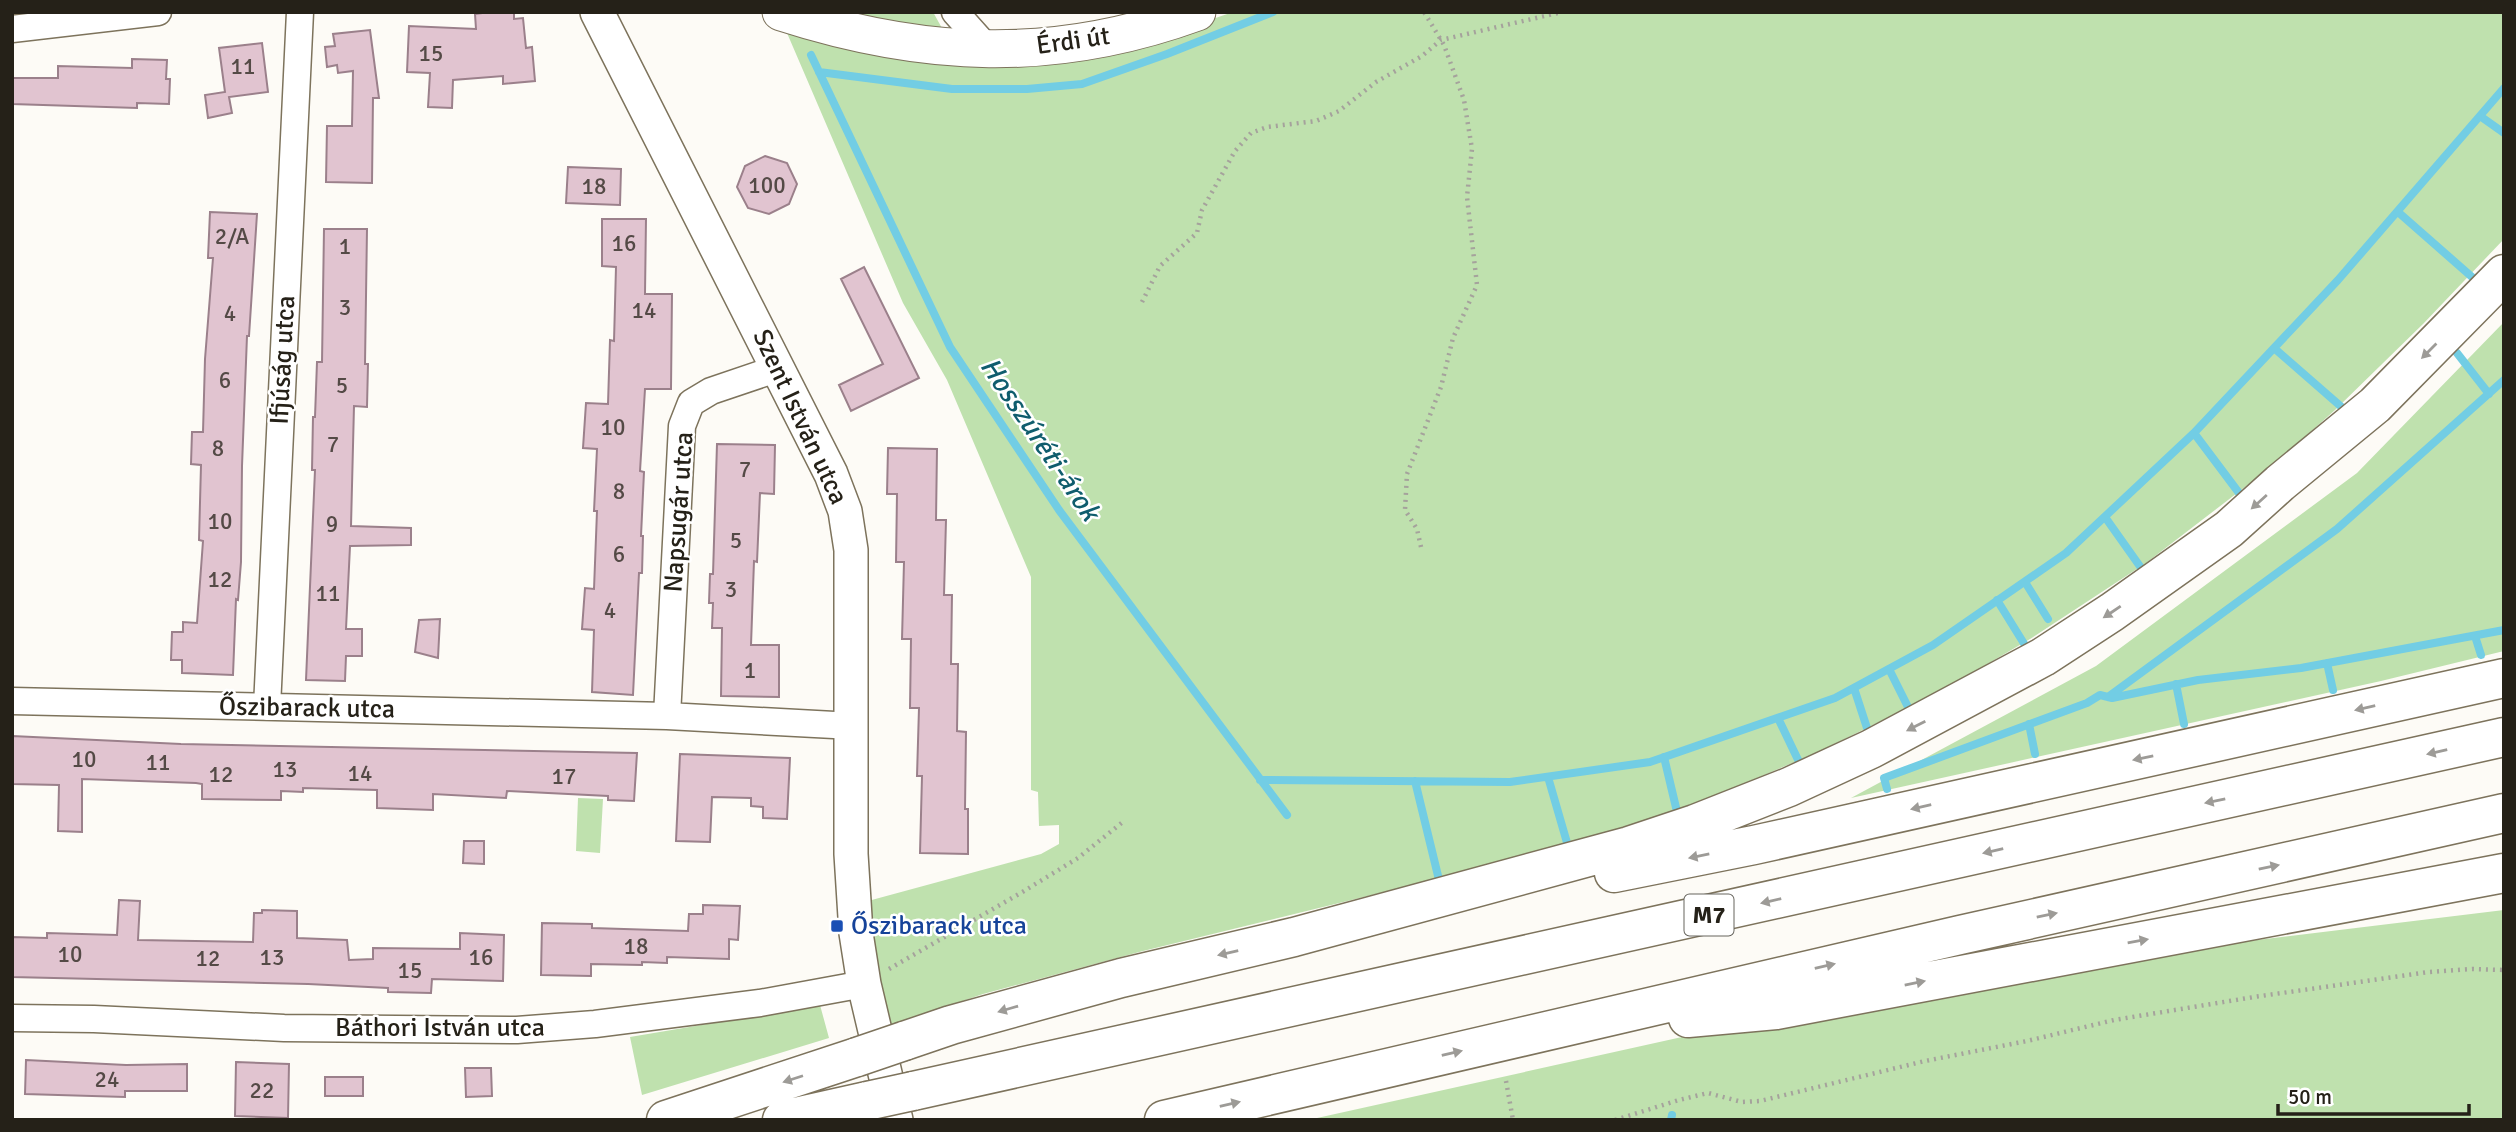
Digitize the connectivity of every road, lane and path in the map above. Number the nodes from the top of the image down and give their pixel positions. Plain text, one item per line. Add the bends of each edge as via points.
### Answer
1 (158, 12) edge
2 (300, 12) edge
3 (597, 12) edge
4 (782, 12) edge
5 (955, 12) edge
6 (1197, 12) edge
7 (1424, 12) edge
8 (1562, 12) edge
9 (12, 29) edge
10 (1441, 40) junction
11 (988, 50) junction
12 (2504, 265) edge
13 (2504, 274) edge
14 (1142, 302) dead end
15 (2477, 302) junction
16 (779, 368) junction
17 (1421, 547) dead end
18 (2504, 678) edge
19 (12, 701) edge
20 (267, 707) junction
21 (667, 716) junction
22 (853, 726) junction
23 (2504, 737) edge
24 (2504, 813) edge
25 (1124, 821) dead end
26 (2504, 873) edge
27 (2504, 897) edge
28 (2323, 908) junction
29 (1294, 937) junction
30 (2504, 970) edge
31 (864, 984) junction
32 (12, 1018) edge
33 (1581, 1023) junction
34 (879, 1041) junction
35 (1506, 1082) dead end
36 (892, 1104) edge
37 (666, 1120) edge
38 (782, 1120) edge
39 (1164, 1120) edge
40 (1514, 1120) edge
41 (1615, 1120) edge

1 - 9 street
2 - 20 street, Ifjúság utca
3 - 16 street, Szent István utca
4 - 11 main road, Érdi út via 875,38
5 - 11 street
6 - 11 main road, Érdi út via 1112,37
7 - 10 path
8 - 10 path
10 - 14 path via 1339,111 1316,121 1251,133 1235,151 1202,210 1197,233 1160,266
10 - 17 path via 1464,100 1472,149 1467,197 1477,285 1453,338 1441,387 1407,474 1405,510 1417,528
12 - 15 highway
13 - 15 highway
15 -> 29 highway via 2375,405 2229,529 2055,650 1953,707 1789,787 1695,824
16 - 21 street, Napsugár utca via 711,391 691,403 682,426
16 - 22 street, Szent István utca via 845,511 852,550
18 -> 29 highway via 1754,845
19 - 20 street, Őszibarack utca
20 - 21 street, Őszibarack utca
21 - 22 street, Őszibarack utca
22 - 31 street, Szent István utca via 851,854
23 -> 36 highway, M7
33 -> 24 highway
25 - 31 path via 1079,858
26 - 28 highway
27 - 28 highway
33 -> 28 highway via 1776,1010
29 -> 34 highway
30 - 41 path via 2429,972 2114,1020 1760,1101 1742,1102 1708,1093
31 - 32 street, Báthori István utca via 760,1003 517,1030 284,1028
31 - 34 street, Szent István utca
39 -> 33 highway
34 - 36 street, Szent István utca
34 -> 37 highway
35 - 40 path
36 - 38 highway, M7

